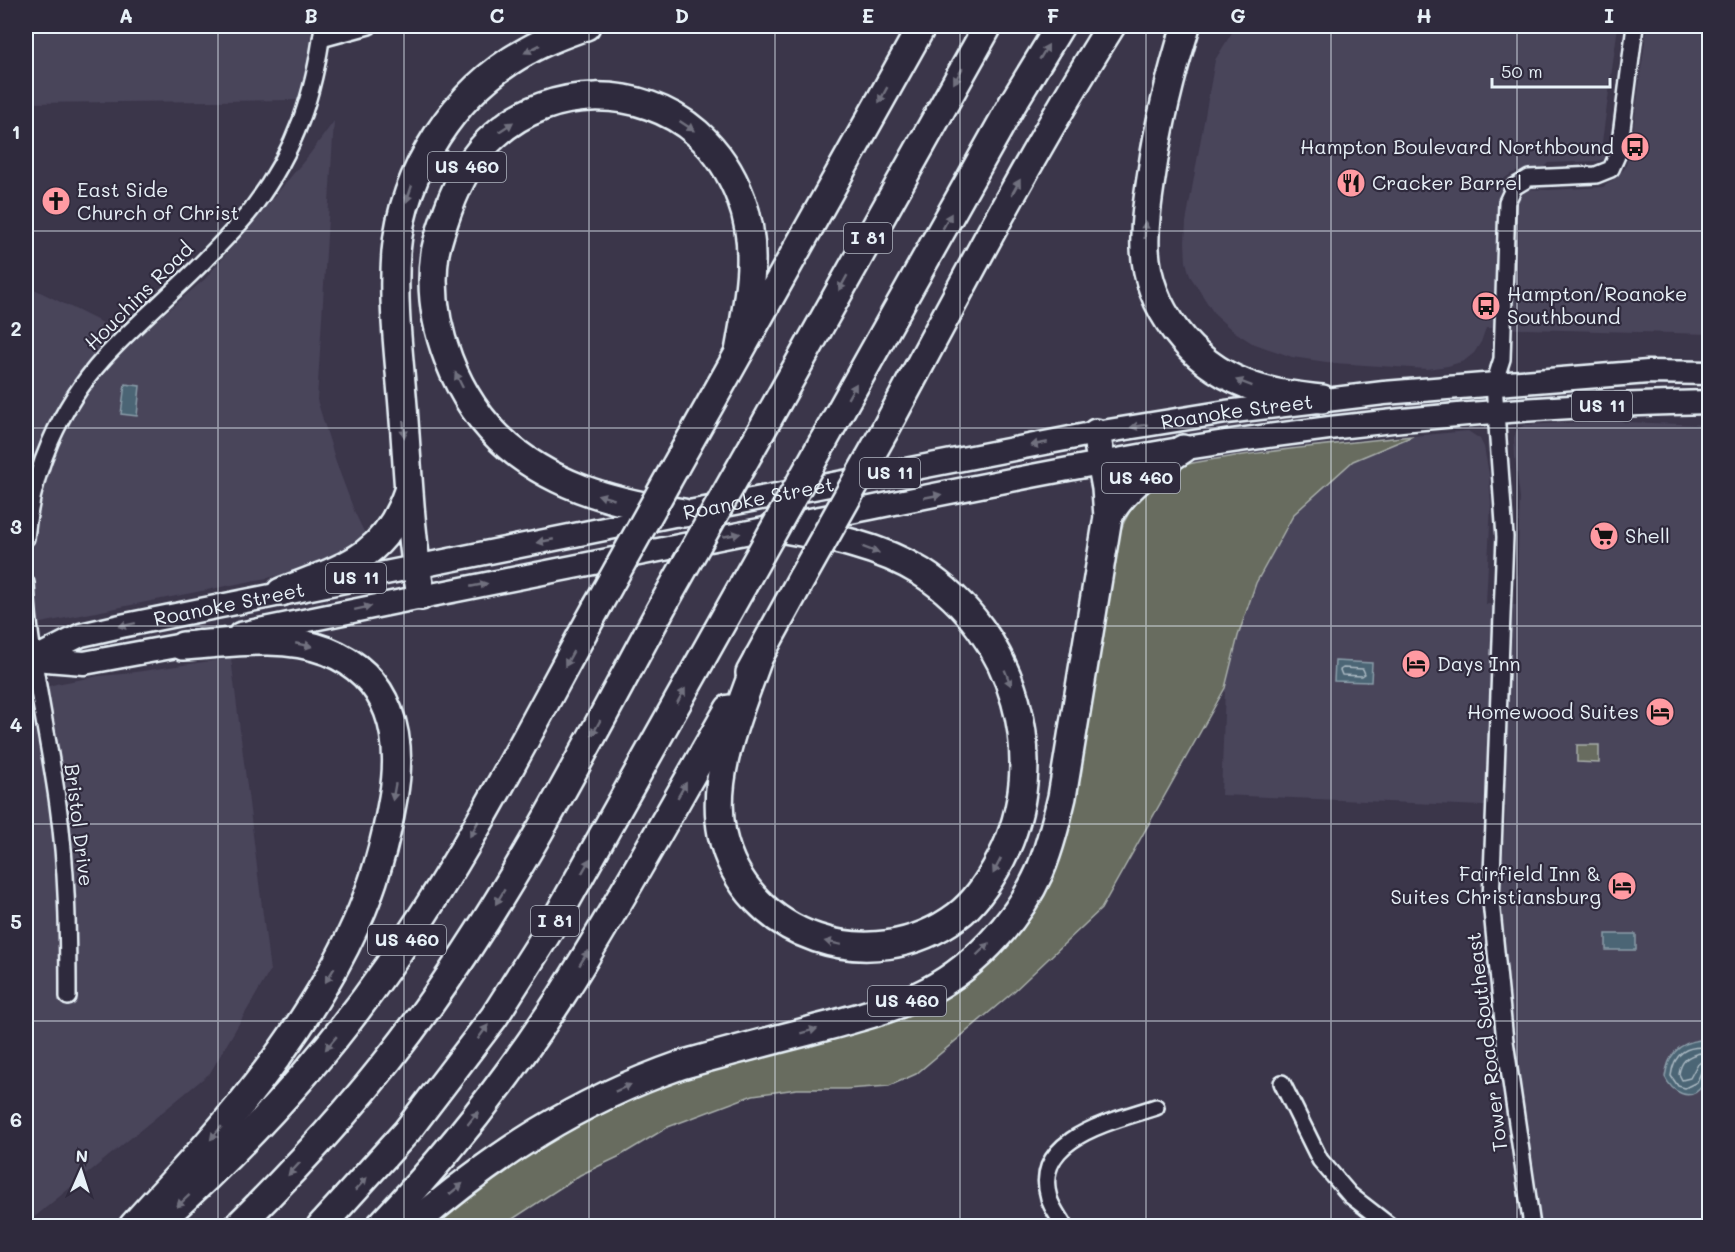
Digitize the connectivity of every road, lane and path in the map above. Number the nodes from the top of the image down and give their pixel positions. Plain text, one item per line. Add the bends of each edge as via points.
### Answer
1 (369, 26) edge
2 (586, 26) edge
3 (922, 26) edge
4 (988, 26) edge
5 (1060, 26) edge
6 (1111, 26) edge
7 (1186, 26) edge
8 (1635, 26) edge
9 (322, 32) edge
10 (740, 351) junction
11 (1710, 373) edge
12 (1494, 384) junction
13 (1322, 399) junction
14 (1710, 402) edge
15 (1495, 413) junction
16 (1096, 433) junction
17 (1183, 449) junction
18 (1102, 462) junction
19 (409, 487) junction
20 (684, 513) junction
21 (1108, 517) junction
22 (773, 527) junction
23 (26, 538) edge
24 (416, 567) junction
25 (26, 583) edge
26 (281, 592) junction
27 (421, 596) junction
28 (183, 646) junction
29 (758, 658) junction
30 (30, 660) edge
31 (68, 997) dead end
32 (1282, 1083) dead end
33 (1156, 1107) dead end
34 (133, 1227) edge
35 (154, 1227) edge
36 (238, 1227) edge
37 (321, 1227) edge
38 (380, 1227) edge
39 (412, 1227) edge
40 (1064, 1227) edge
41 (1390, 1227) edge
42 (1532, 1227) edge

1 - 9 street
2 -> 19 highway via 526,51 476,90 441,129 416,177 400,227 395,273
3 -> 10 highway
4 -> 36 highway, I 81, bridge via 534,839 477,934 375,1077
37 -> 5 highway, I 81, bridge via 407,1131 494,1017 549,930 1013,103
29 -> 6 highway, bridge via 1051,124
13 -> 7 highway via 1248,386 1222,373 1178,334 1154,291 1145,251 1147,209 1161,114
8 - 12 street, Tower Road Southeast via 1618,152 1611,168 1596,175 1529,178 1514,187 1507,202 1502,359
9 - 23 street, Houchins Road via 313,84 285,159 254,206 81,386 44,456
20 -> 10 highway, US 460 via 632,504 565,483 509,447 473,406 441,334 434,272 440,234 452,197 469,164 497,133 519,118 543,105 568,99 593,96 651,106 696,132 729,171 750,231 752,261
10 -> 35 highway, US 460, bridge via 461,853 390,965 270,1114
11 - 12 main road, Roanoke Street / US 11 via 1648,372
12 - 13 main road, Roanoke Street / US 11
12 - 15 street, Tower Road Southeast
13 -> 16 main road, Roanoke Street / US 11
14 - 15 main road, Roanoke Street / US 11
15 - 17 main road, Roanoke Street / US 11
15 - 42 street, Tower Road Southeast via 1505,537 1491,901 1505,1041
16 - 18 highway
16 -> 20 main road, Roanoke Street / US 11
17 - 18 main road, Roanoke Street / US 11
17 - 21 highway, US 460 via 1137,481
18 - 21 highway
22 -> 18 main road, Roanoke Street / US 11
19 - 24 highway
19 - 26 highway via 395,521 368,552 348,566
20 -> 24 main road, Roanoke Street / US 11
39 -> 21 highway, US 460 via 492,1161 554,1122 616,1090 681,1065 882,1010 919,996 945,981 988,945 1024,900 1039,872 1056,822
27 -> 22 main road, Roanoke Street / US 11
22 -> 29 highway via 836,538 921,572 974,619 1002,664 1022,730 1022,797 1012,833 992,876 959,915 916,938 893,945 863,947 832,944 805,935 754,897 733,867 722,834 720,783 730,736
24 - 26 main road, Roanoke Street / US 11
24 - 27 highway
25 - 30 street
26 -> 30 main road, Roanoke Street / US 11 via 81,635
28 -> 27 main road, Roanoke Street / US 11
28 - 30 main road, Roanoke Street / US 11 via 84,663
28 -> 34 highway via 285,642 344,659 367,677 388,707 397,742 397,775 373,879 335,966 247,1096
38 -> 29 highway via 483,1107 555,1005
30 - 31 street, Bristol Drive via 65,859
32 - 41 street via 1320,1160 1350,1194
33 - 40 street via 1082,1133 1059,1149 1047,1170 1048,1197

